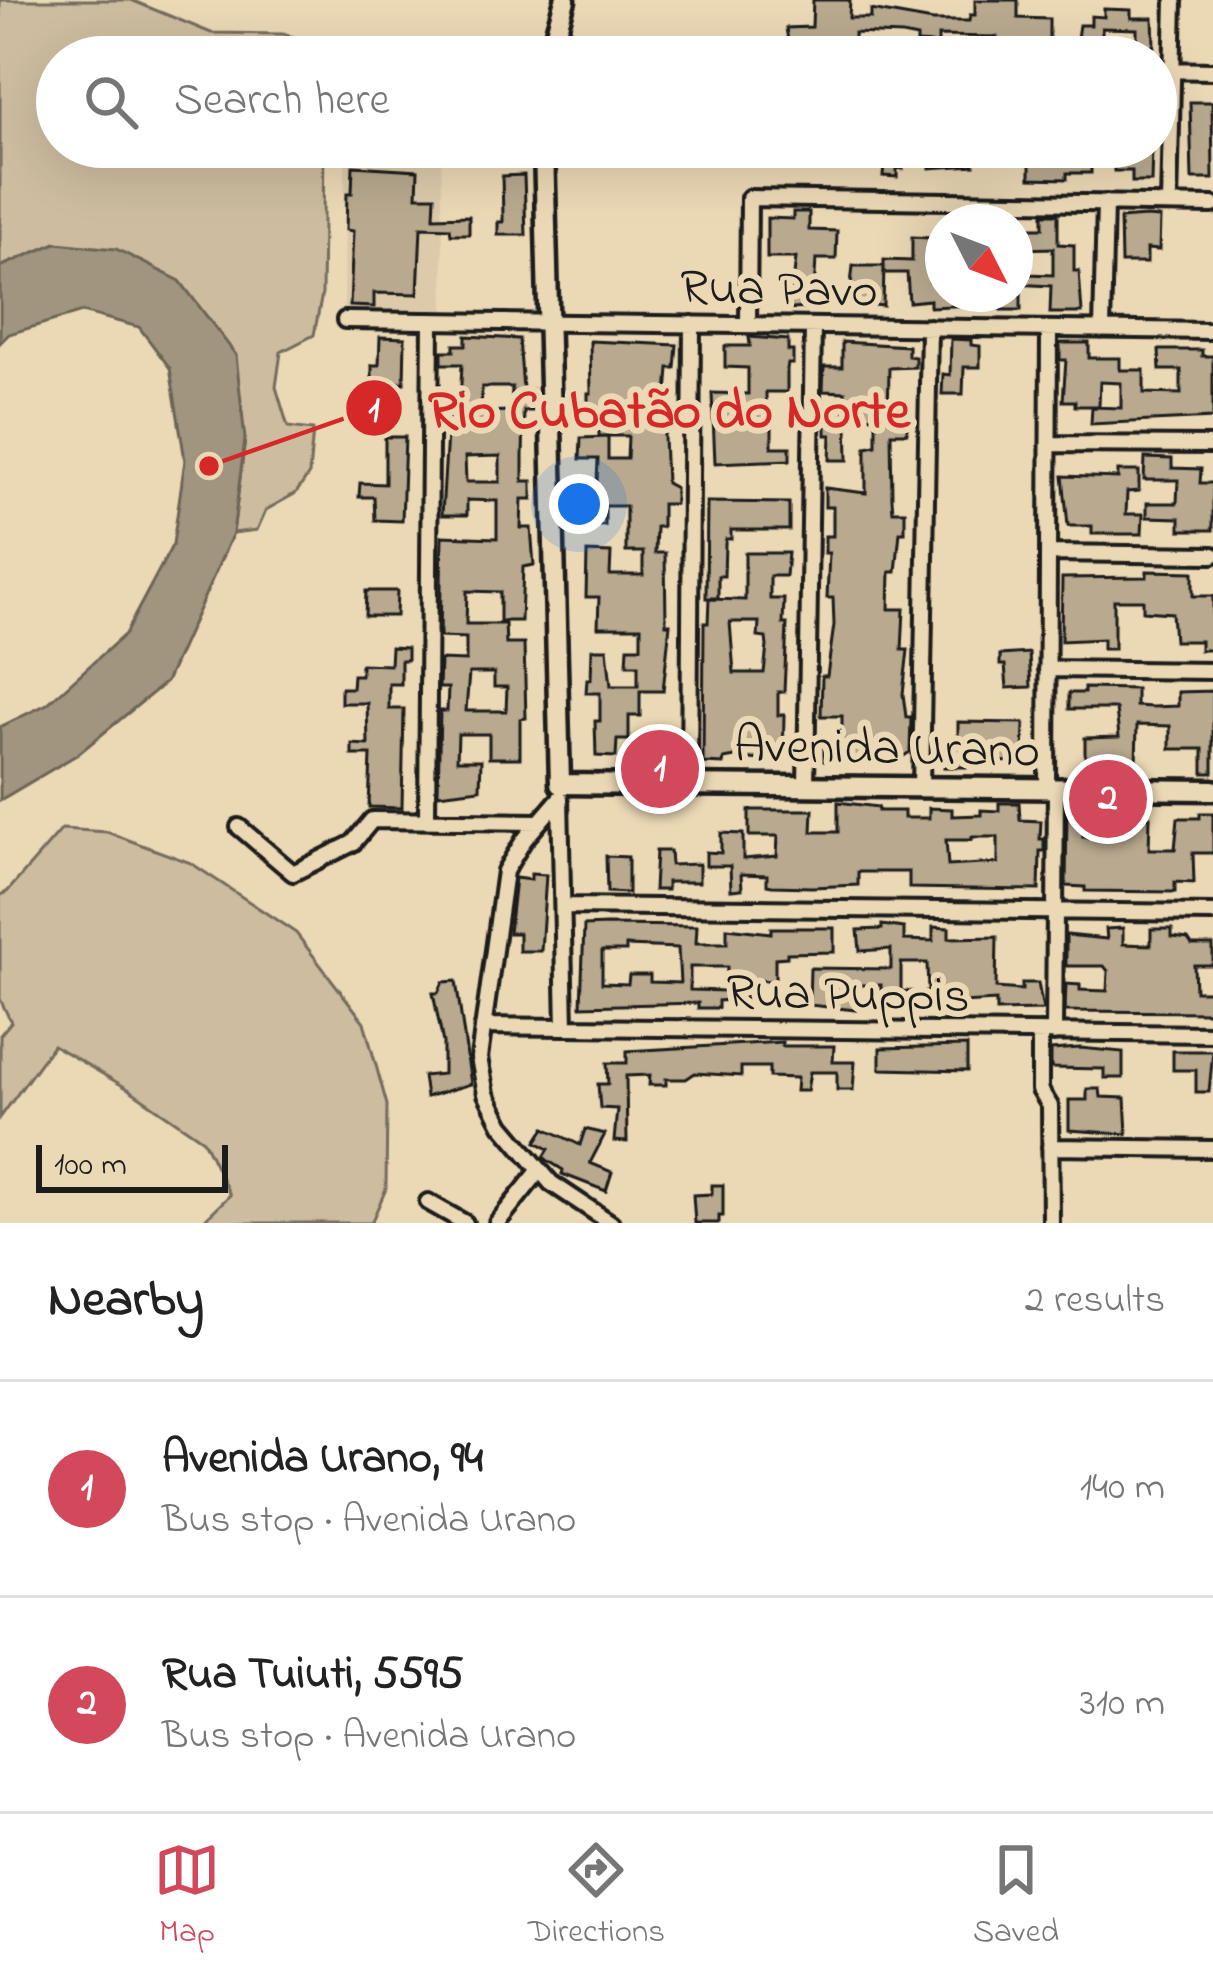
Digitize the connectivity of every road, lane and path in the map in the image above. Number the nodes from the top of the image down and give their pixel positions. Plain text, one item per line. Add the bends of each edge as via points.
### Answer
1 (566, 0) edge
2 (1174, 0) edge
3 (555, 36) edge
4 (1169, 36) edge
5 (1177, 70) edge
6 (1213, 71) edge
7 (544, 168) edge
8 (1168, 168) edge
9 (1105, 203) junction
10 (1169, 204) junction
11 (1213, 205) edge
12 (345, 320) dead end
13 (431, 321) junction
14 (548, 322) junction
15 (692, 325) junction
16 (748, 325) junction
17 (813, 326) junction
18 (929, 327) junction
19 (1049, 329) junction
20 (1102, 329) junction
21 (1213, 331) edge
22 (1049, 444) junction
23 (1213, 445) edge
24 (1048, 554) junction
25 (1213, 555) edge
26 (1048, 670) junction
27 (1213, 671) edge
28 (688, 785) junction
29 (806, 786) junction
30 (921, 787) junction
31 (1051, 789) junction
32 (1213, 790) edge
33 (560, 791) junction
34 (427, 818) junction
35 (539, 822) junction
36 (239, 827) dead end
37 (563, 906) junction
38 (1054, 912) junction
39 (1213, 914) edge
40 (483, 1026) junction
41 (566, 1027) junction
42 (1047, 1033) junction
43 (1213, 1034) edge
44 (1050, 1147) junction
45 (1213, 1149) edge
46 (539, 1171) junction
47 (428, 1202) dead end
48 (465, 1223) edge
49 (497, 1223) edge
50 (611, 1223) edge
51 (1051, 1223) edge

1 - 3 street
2 - 4 street
5 - 6 street
7 - 14 street
8 - 10 street
9 - 10 street
9 - 16 street via 749,198
9 - 20 street
10 - 11 street
12 - 13 street, Rua Pavo
13 - 14 street, Rua Pavo
13 - 34 street
14 - 15 street, Rua Pavo
14 - 33 street
15 - 16 street, Rua Pavo
15 - 28 street
16 - 17 street, Rua Pavo
17 - 18 street, Rua Pavo
17 - 29 street
18 - 19 street, Rua Pavo
18 - 30 street
19 - 20 street, Rua Pavo
19 - 22 street
20 - 21 street, Rua Pavo
22 - 23 street
22 - 24 street
24 - 25 street
24 - 26 street
26 - 27 street
26 - 31 street
28 - 29 street, Avenida Urano
28 - 33 street, Avenida Urano
29 - 30 street, Avenida Urano
30 - 31 street, Avenida Urano
31 - 32 street, Avenida Urano
31 - 38 street
33 - 35 street
33 - 37 street
34 - 35 street
34 - 36 street via 372,820 353,843 292,873
35 - 40 street via 500,887
37 - 38 street
37 - 41 street
38 - 39 street
38 - 42 street
40 - 41 street, Rua Puppis
40 - 46 street via 486,1094
41 - 42 street, Rua Puppis
42 - 43 street, Rua Puppis
42 - 44 street via 1040,1090 1050,1106
44 - 45 street
44 - 51 street
46 - 49 street
46 - 50 street
47 - 48 street

